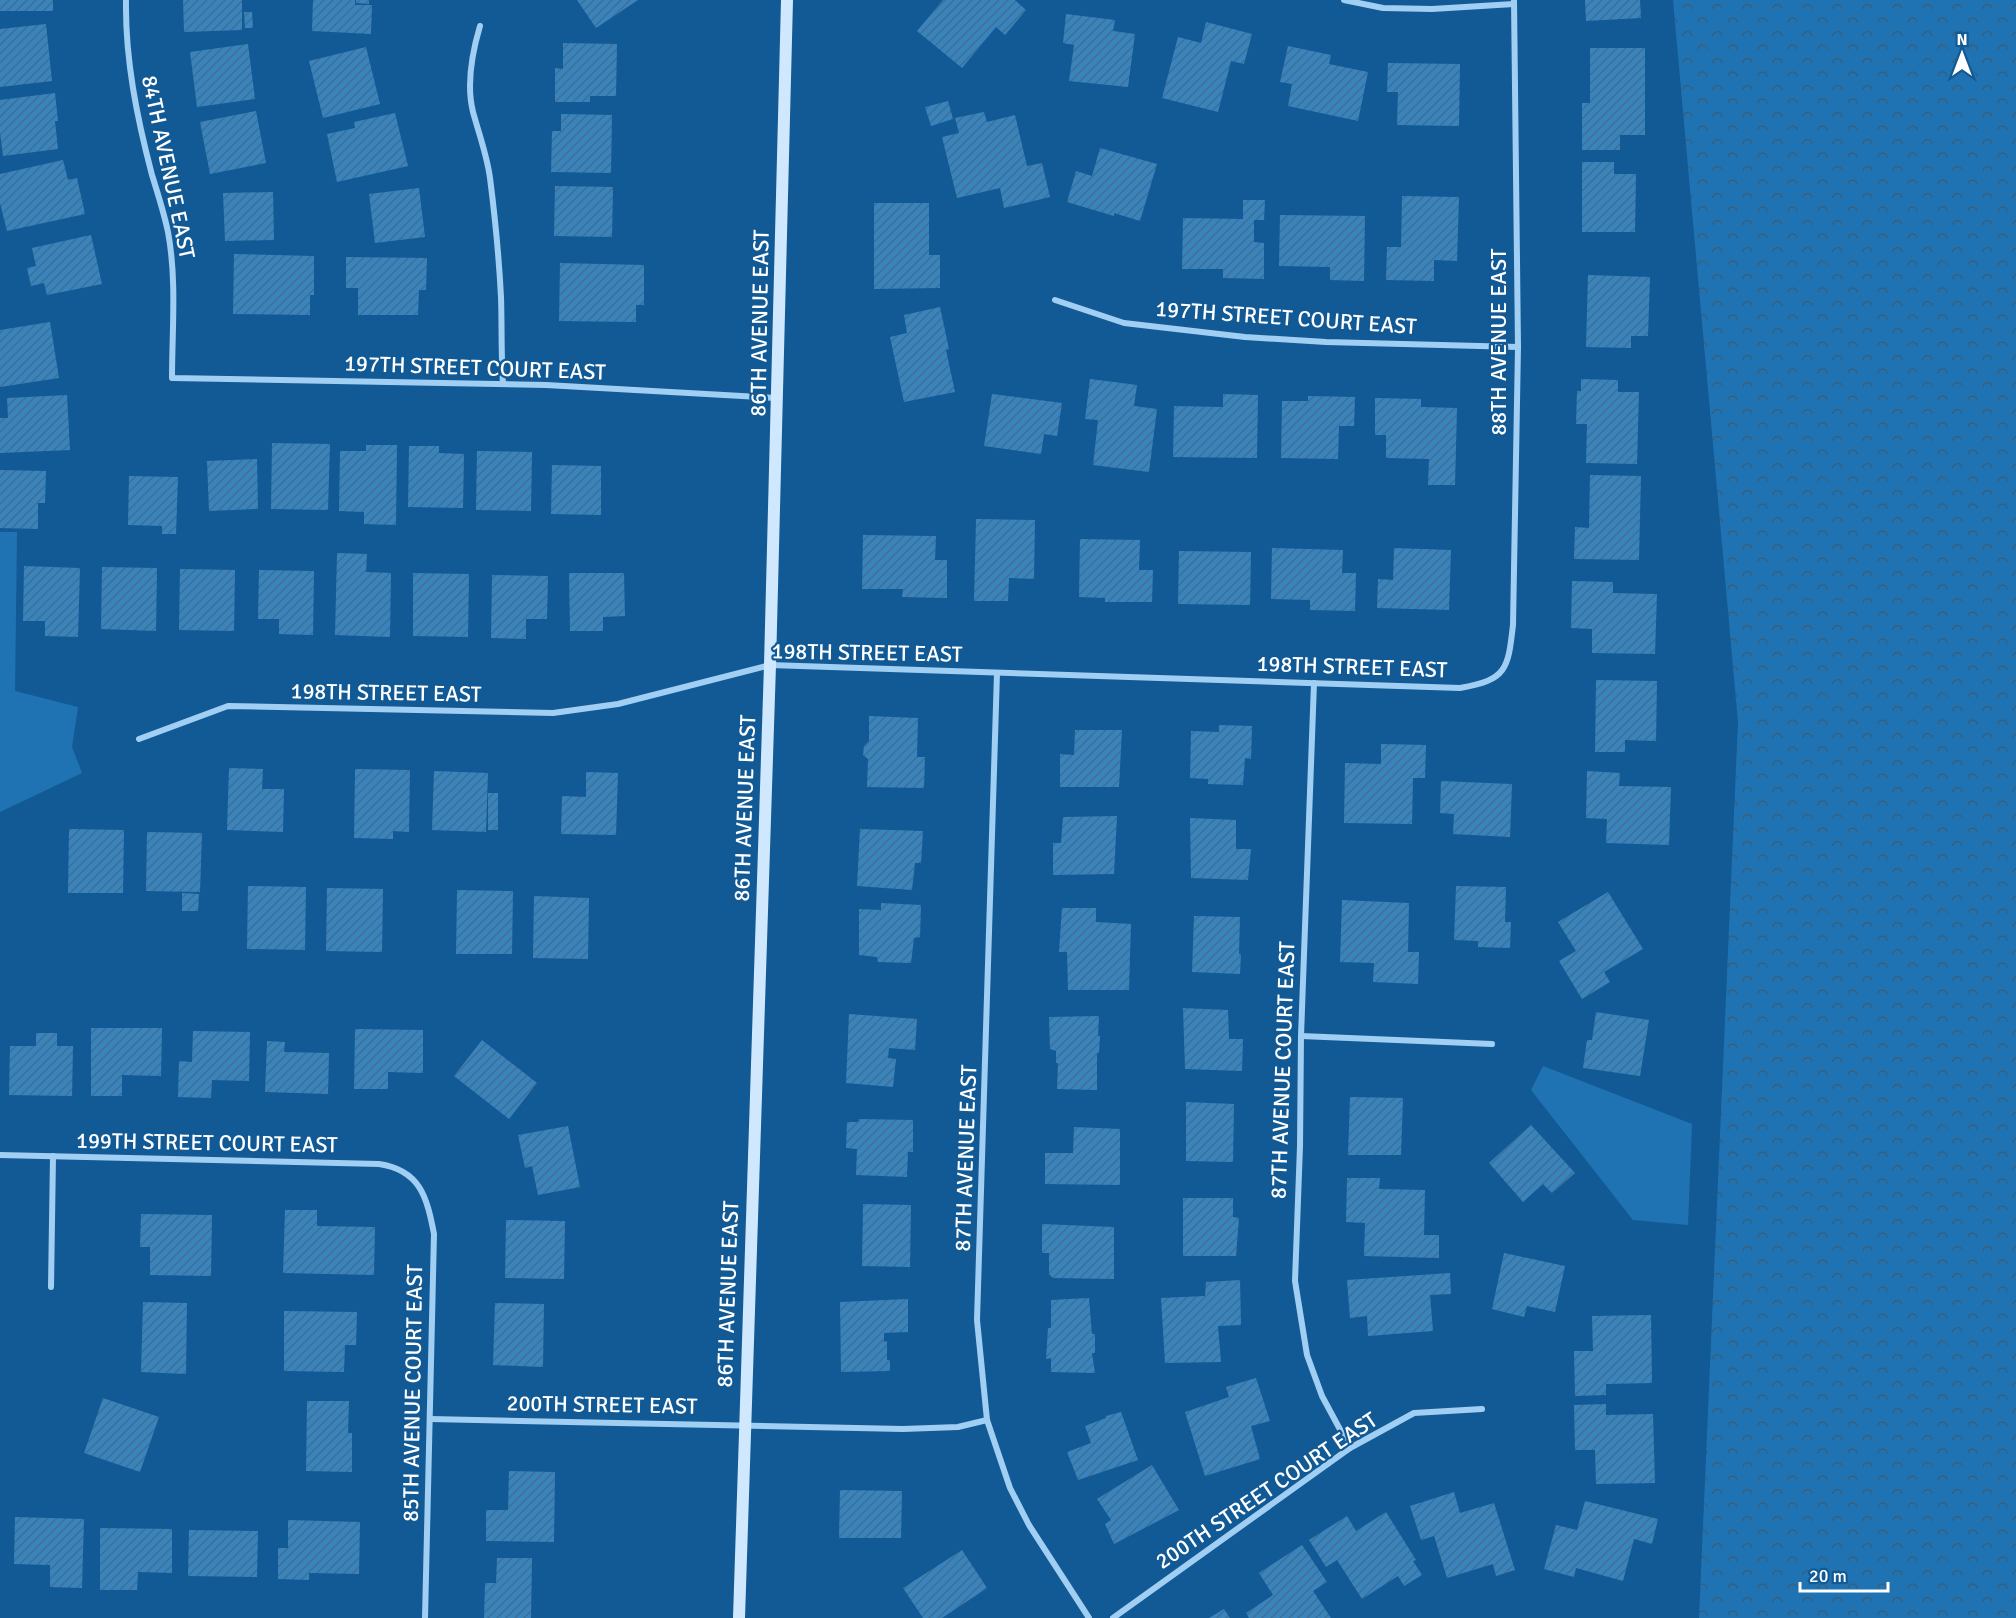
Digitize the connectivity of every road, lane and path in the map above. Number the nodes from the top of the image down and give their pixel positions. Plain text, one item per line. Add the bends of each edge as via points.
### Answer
1 (126, 0) edge
2 (788, 0) edge
3 (1344, 0) edge
4 (1514, 2) edge
5 (480, 26) dead end
6 (1055, 300) dead end
7 (1518, 347) junction
8 (172, 378) joint
9 (503, 384) junction
10 (778, 398) junction
11 (770, 665) junction
12 (998, 673) junction
13 (1494, 678) joint
14 (1314, 683) junction
15 (139, 739) dead end
16 (1301, 1036) junction
17 (1492, 1044) dead end
18 (0, 1155) edge
19 (53, 1156) junction
20 (410, 1175) joint
21 (51, 1287) dead end
22 (1482, 1409) dead end
23 (430, 1419) junction
24 (987, 1420) junction
25 (744, 1424) junction
26 (1350, 1448) junction
27 (424, 1618) edge
28 (739, 1618) edge
29 (1089, 1618) edge
30 (1113, 1618) edge

1 - 8 street, 84TH AVENUE EAST via 131,80 169,235
2 - 10 street, 86TH AVENUE EAST
3 - 4 street via 1383,8 1432,9
4 - 7 street, 88TH AVENUE EAST
5 - 9 street via 473,47 470,88 490,176 501,296
6 - 7 street, 197TH STREET COURT EAST via 1124,323 1245,337
7 - 13 street, 88TH AVENUE EAST via 1513,625 1507,662
8 - 9 street, 197TH STREET COURT EAST
9 - 10 street, 197TH STREET COURT EAST
10 - 11 street, 86TH AVENUE EAST
11 - 12 street, 198TH STREET EAST
11 - 15 street, 198TH STREET EAST via 618,704 553,713 228,706
11 - 25 street, 86TH AVENUE EAST
12 - 14 street, 198TH STREET EAST
12 - 24 street, 87TH AVENUE EAST via 977,1320
13 - 14 street, 198TH STREET EAST via 1481,685 1460,688
14 - 16 street, 87TH AVENUE COURT EAST
16 - 17 street
16 - 26 street, 87TH AVENUE COURT EAST via 1295,1281 1307,1355 1322,1396
18 - 19 street, 199TH STREET COURT EAST
19 - 20 street, 199TH STREET COURT EAST via 379,1164 395,1166
19 - 21 street
20 - 23 street, 85TH AVENUE COURT EAST via 422,1191 434,1234
22 - 26 street, 200TH STREET COURT EAST via 1414,1413
23 - 25 street, 200TH STREET EAST
23 - 27 street, 85TH AVENUE COURT EAST
24 - 25 street, 200TH STREET EAST via 958,1427 903,1429
24 - 29 street, 87TH AVENUE EAST via 1024,1516
25 - 28 street, 86TH AVENUE EAST
26 - 30 street, 200TH STREET COURT EAST

